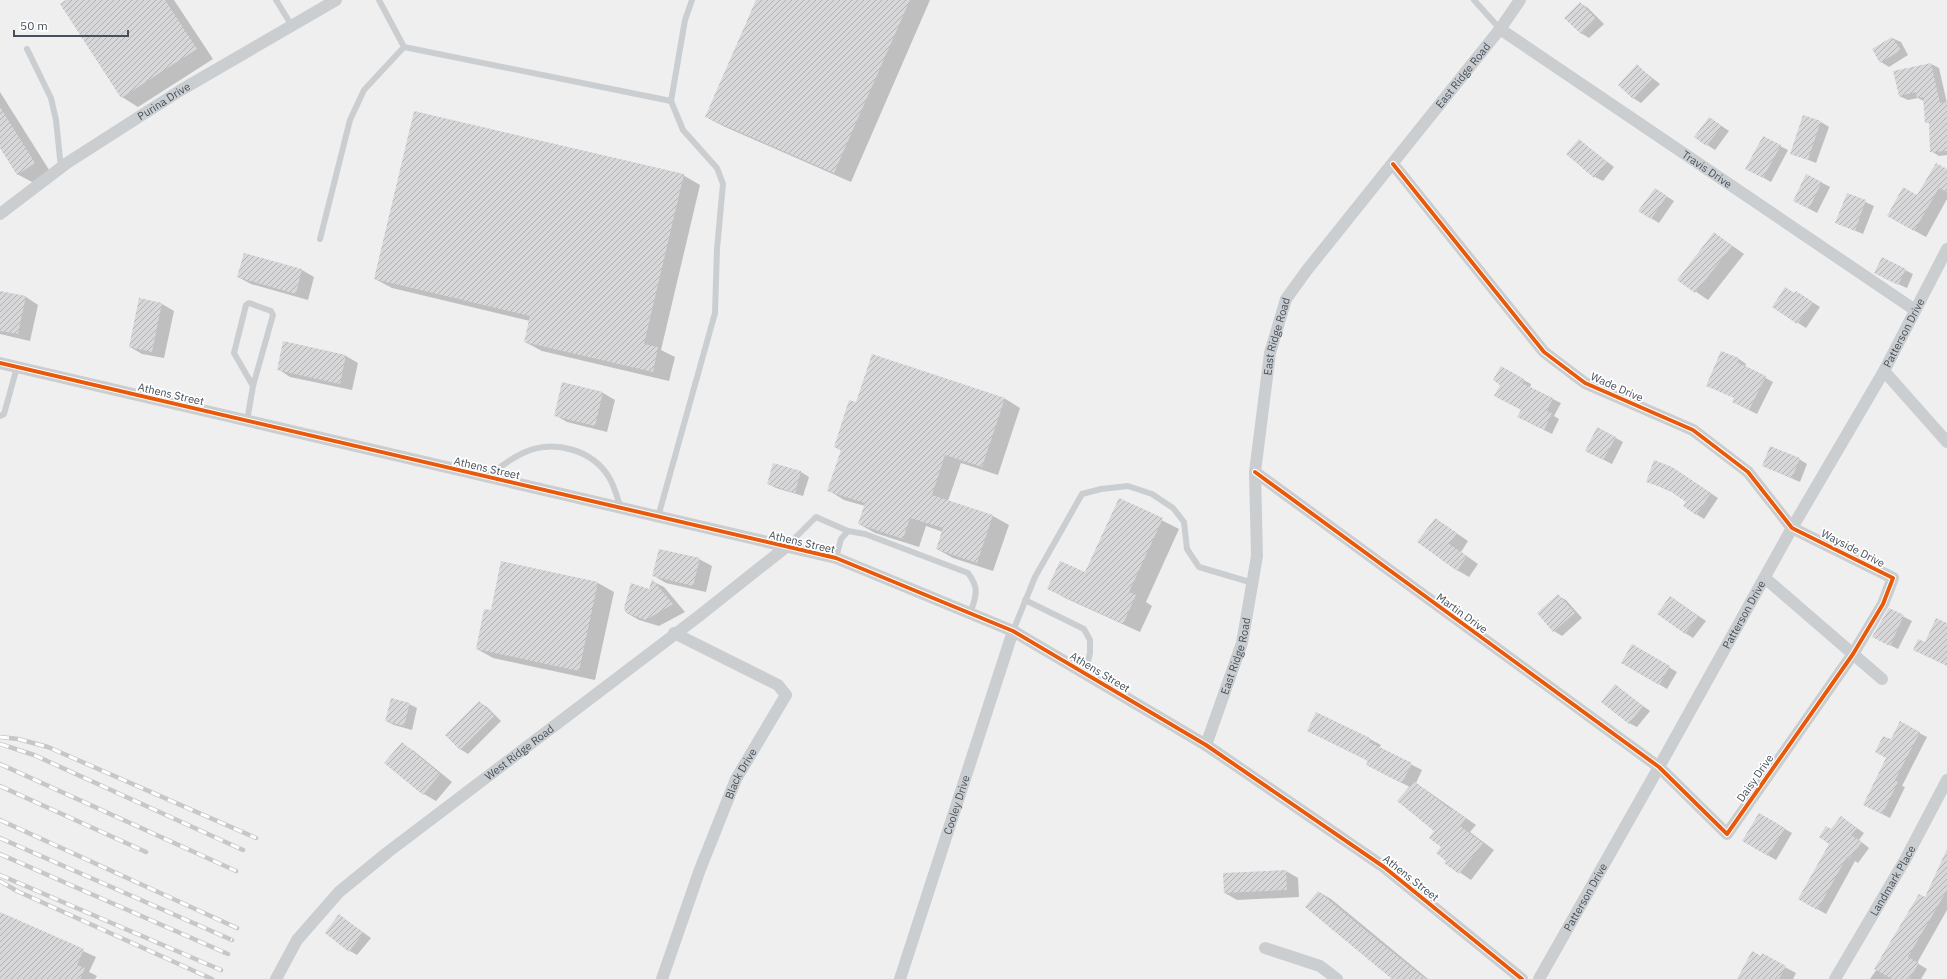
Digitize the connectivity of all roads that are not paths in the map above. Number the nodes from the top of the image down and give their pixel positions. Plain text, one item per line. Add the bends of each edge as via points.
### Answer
1 (276, 0) edge
2 (336, 0) edge
3 (379, 0) edge
4 (692, 0) edge
5 (1474, 0) edge
6 (1520, 0) edge
7 (319, 5) edge
8 (292, 26) junction
9 (1500, 29) junction
10 (404, 47) junction
11 (27, 49) dead end
12 (671, 101) junction
13 (1393, 164) junction
14 (61, 168) junction
15 (0, 214) edge
16 (320, 240) dead end
17 (1947, 249) edge
18 (1914, 310) junction
19 (0, 363) edge
20 (17, 367) junction
21 (1884, 372) junction
22 (254, 386) junction
23 (0, 416) edge
24 (247, 421) junction
25 (1947, 442) edge
26 (1255, 472) junction
27 (486, 477) junction
28 (621, 508) junction
29 (658, 517) junction
30 (1792, 528) junction
31 (848, 531) junction
32 (786, 547) junction
33 (836, 558) junction
34 (1765, 578) junction
35 (1253, 583) junction
36 (1025, 600) junction
37 (970, 614) junction
38 (1013, 631) junction
39 (674, 633) junction
40 (1852, 654) junction
41 (1085, 674) junction
42 (1882, 679) dead end
43 (1206, 745) junction
44 (1660, 768) junction
45 (1947, 780) edge
46 (1265, 948) dead end
47 (276, 979) edge
48 (662, 979) edge
49 (900, 979) edge
50 (1337, 979) edge
51 (1522, 979) edge
52 (1539, 979) edge
53 (1835, 979) edge

1 - 8 lane
2 - 7 street, Purina Drive
3 - 10 lane
4 - 12 lane via 685,20
5 - 9 lane
6 - 9 street, East Ridge Road
7 - 8 street, Purina Drive
8 - 14 street, Purina Drive via 181,90
9 - 13 street, East Ridge Road
9 - 18 street, Travis Drive
10 - 12 lane
10 - 16 lane via 364,90 350,120
11 - 14 lane via 51,98
12 - 29 lane via 683,130 717,168 723,184 716,249 715,313
13 - 26 street, East Ridge Road via 1286,299 1270,353
13 - 30 street, Wade Drive via 1544,352 1585,383 1693,430 1748,472
14 - 15 street, Purina Drive
17 - 18 street, Patterson Drive
18 - 21 street, Patterson Drive
19 - 20 street, Athens Street
20 - 23 lane via 4,414
20 - 24 street, Athens Street
21 - 25 street
21 - 30 street, Patterson Drive
22 - 22 lane via 273,315 271,311 250,303 246,305 234,353
22 - 24 lane
24 - 27 street, Athens Street
26 - 35 street, East Ridge Road via 1257,556
26 - 44 street, Martin Drive
27 - 28 street, Athens Street
27 - 28 lane via 510,459 525,452 543,447 559,447 584,455 604,470
28 - 29 street, Athens Street
29 - 32 street, Athens Street
30 - 34 street, Patterson Drive
30 - 40 street, Wayside Drive via 1893,578 1883,604
31 - 32 lane via 816,517
31 - 33 lane via 841,539
31 - 37 lane via 865,534 968,573 976,583 976,595
32 - 33 street, Athens Street
32 - 39 street, West Ridge Road
33 - 37 street, Athens Street
34 - 40 street
34 - 44 street, Patterson Drive
35 - 36 lane via 1198,567 1187,549 1184,522 1173,508 1152,494 1128,486 1101,488 1082,494 1035,577
35 - 43 street, East Ridge Road via 1242,643
36 - 38 lane
36 - 41 lane via 1084,629 1090,640
37 - 38 street, Athens Street
38 - 41 street, Athens Street
38 - 49 street, Cooley Drive
39 - 47 street, West Ridge Road via 339,892 297,940
39 - 48 street, Black Drive via 778,685 786,695 736,779 699,872
40 - 42 street
40 - 44 street, Daisy Drive via 1727,834
41 - 43 street, Athens Street
43 - 51 street, Athens Street via 1384,867
44 - 52 street, Patterson Drive
45 - 53 street, Landmark Place via 1905,860
46 - 50 street via 1320,966

